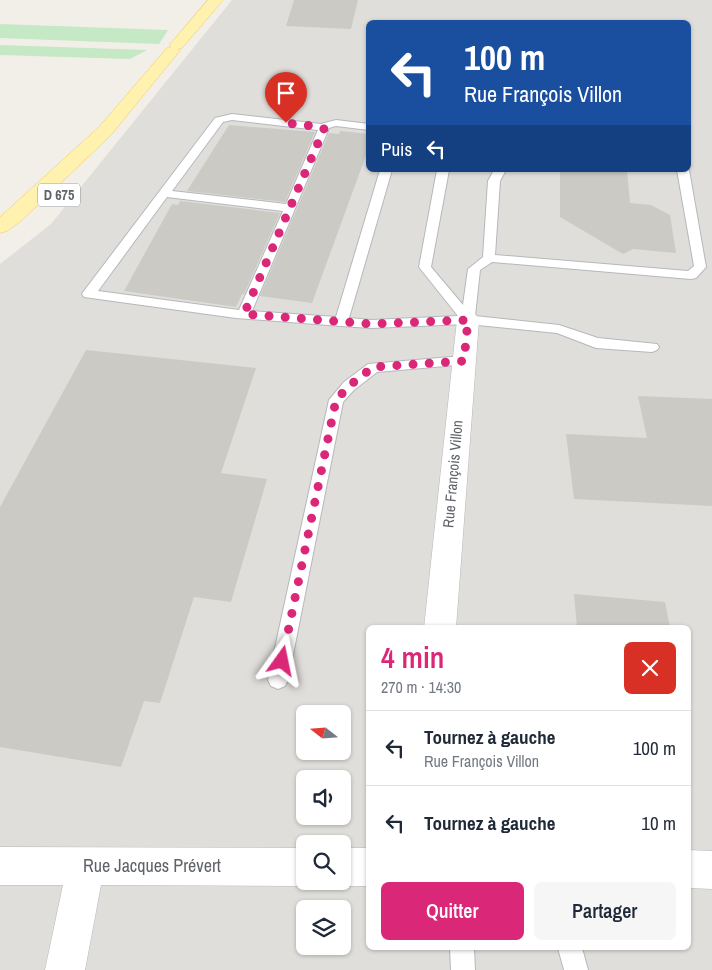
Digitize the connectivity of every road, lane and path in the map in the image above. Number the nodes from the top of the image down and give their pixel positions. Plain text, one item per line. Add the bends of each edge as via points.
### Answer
1 (216, 0) edge
2 (321, 127) junction
3 (366, 127) edge
4 (385, 172) edge
5 (443, 172) edge
6 (499, 172) edge
7 (682, 172) edge
8 (164, 193) junction
9 (290, 208) junction
10 (3, 236) edge
11 (490, 258) junction
12 (244, 314) junction
13 (468, 320) junction
14 (341, 322) junction
15 (652, 348) dead end
16 (464, 361) junction
17 (440, 625) edge
18 (278, 680) dead end
19 (0, 866) edge
20 (86, 866) junction
21 (296, 867) edge
22 (351, 867) edge
23 (366, 867) edge
24 (691, 869) edge
25 (712, 870) edge
26 (462, 950) edge
27 (571, 950) edge
28 (65, 970) edge
29 (463, 970) edge
30 (576, 970) edge

1 - 10 main road, D 675 via 105,131 86,166 48,207
2 - 3 lane via 336,123
2 - 8 lane via 232,118 219,120
2 - 9 lane via 324,129
4 - 14 lane
5 - 13 lane via 425,267
6 - 11 lane via 494,181
7 - 11 lane via 700,267 691,275
8 - 9 lane
8 - 12 lane via 89,294
9 - 12 lane
11 - 13 lane via 474,269
12 - 14 lane
13 - 14 lane
13 - 15 lane via 559,329 596,343
13 - 16 street, Rue François Villon
16 - 17 street, Rue François Villon
16 - 18 lane via 373,367 336,400
19 - 20 street, Rue Jacques Prévert
20 - 21 street, Rue Jacques Prévert
20 - 28 street
22 - 23 street
24 - 25 street
26 - 29 lane
27 - 30 lane

